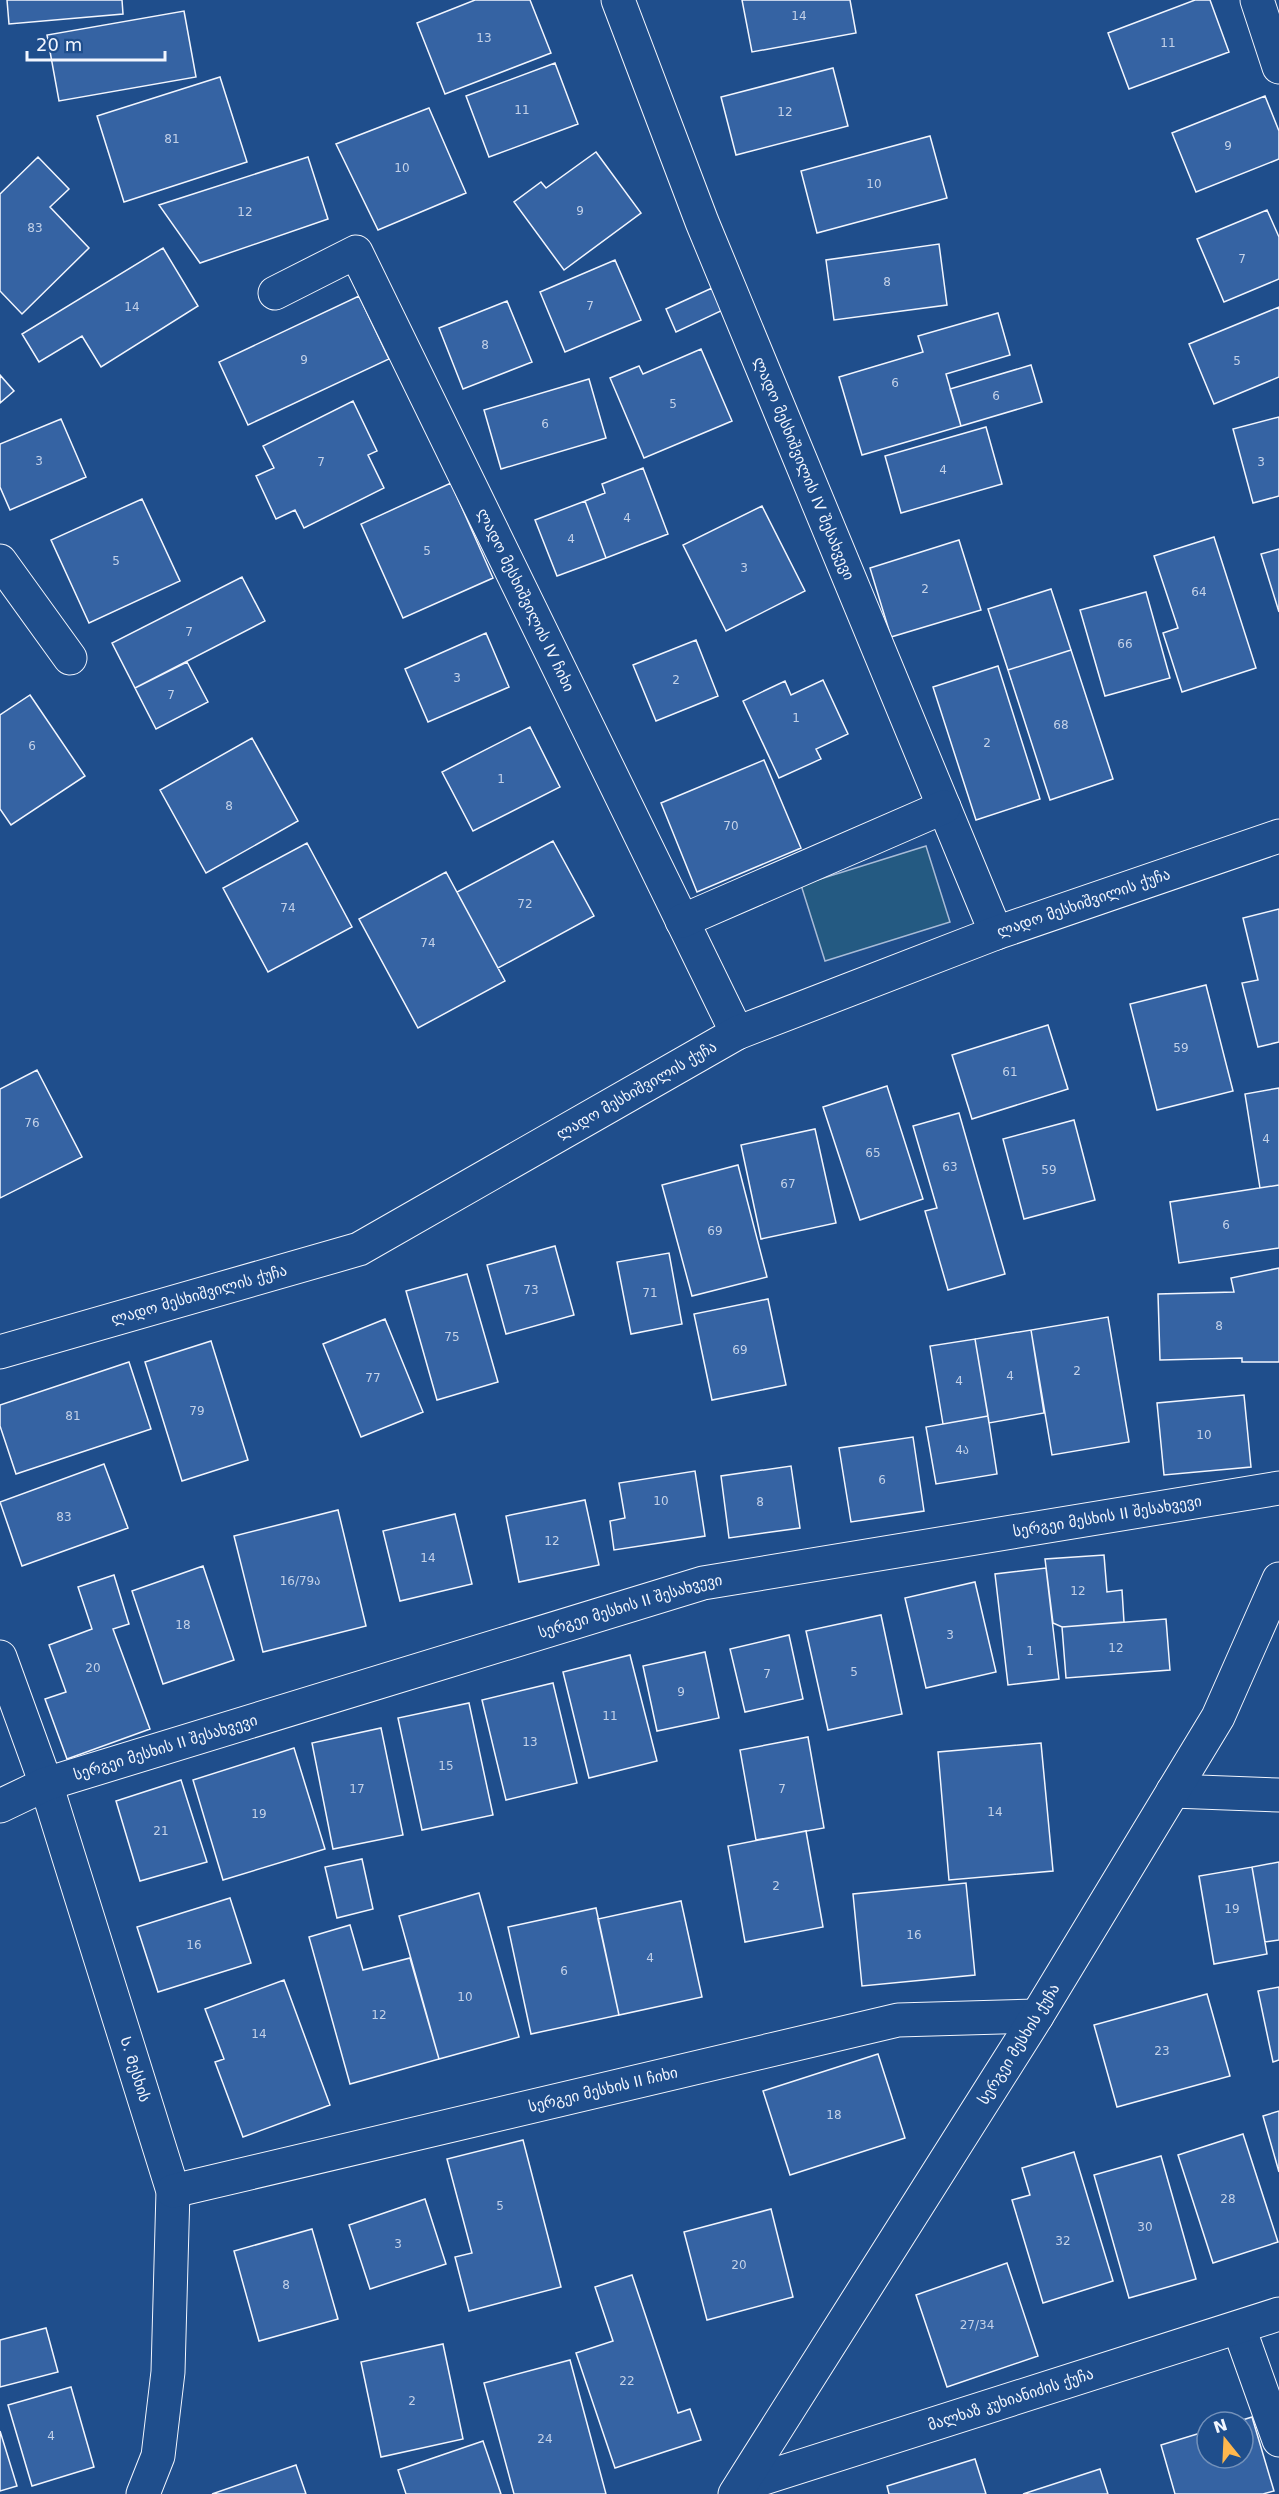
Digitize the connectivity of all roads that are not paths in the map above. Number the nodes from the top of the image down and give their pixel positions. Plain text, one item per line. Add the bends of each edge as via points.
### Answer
1 (618, 0) edge
2 (1257, 0) edge
3 (1279, 67) edge
4 (275, 293) dead end
5 (0, 561) edge
6 (70, 658) dead end
7 (944, 807) junction
8 (1279, 836) edge
9 (682, 921) junction
10 (996, 933) junction
11 (737, 1033) junction
12 (0, 1352) edge
13 (1279, 1488) edge
14 (1279, 1579) edge
15 (0, 1657) edge
16 (46, 1784) junction
17 (1173, 1791) junction
18 (1279, 1795) edge
19 (0, 1806) edge
20 (1036, 2016) junction
21 (173, 2191) junction
22 (1279, 2314) edge
23 (1239, 2328) junction
24 (1279, 2440) edge
25 (739, 2490) edge
26 (143, 2494) edge

1 - 7 street, ლადო მესხიშვილის IV შესახვევი via 702,222
2 - 3 street
4 - 9 street, ლადო მესხიშვილის IV ჩიხი via 356,252
5 - 6 street
7 - 9 street
7 - 10 street, ლადო მესხიშვილის IV შესახვევი
8 - 10 street, ლადო მესხიშვილის ქუჩა
9 - 11 street, ლადო მესხიშვილის IV ჩიხი
10 - 11 street, ლადო მესხიშვილის ქუჩა
11 - 12 street, ლადო მესხიშვილის ქუჩა via 359,1249
13 - 16 street, სერგეი მესხის II შესახვევი via 703,1583
14 - 17 street, სერგეი მესხის ქუჩა via 1218,1717
15 - 16 street, Ს. Მესხის
16 - 19 street, სერგეი მესხის II შესახვევი
16 - 21 street, Ს. Მესხის
17 - 18 street
17 - 20 street, სერგეი მესხის ქუჩა
20 - 21 street, სერგეი მესხის II ჩიხი via 898,2020
20 - 25 street, სერგეი მესხის ქუჩა
21 - 26 street, Ს. Მესხის via 168,2372 158,2456
22 - 23 street, მალხაზ კუხიანიძის ქუჩა
23 - 24 street
23 - 25 street, მალხაზ კუხიანიძის ქუჩა

